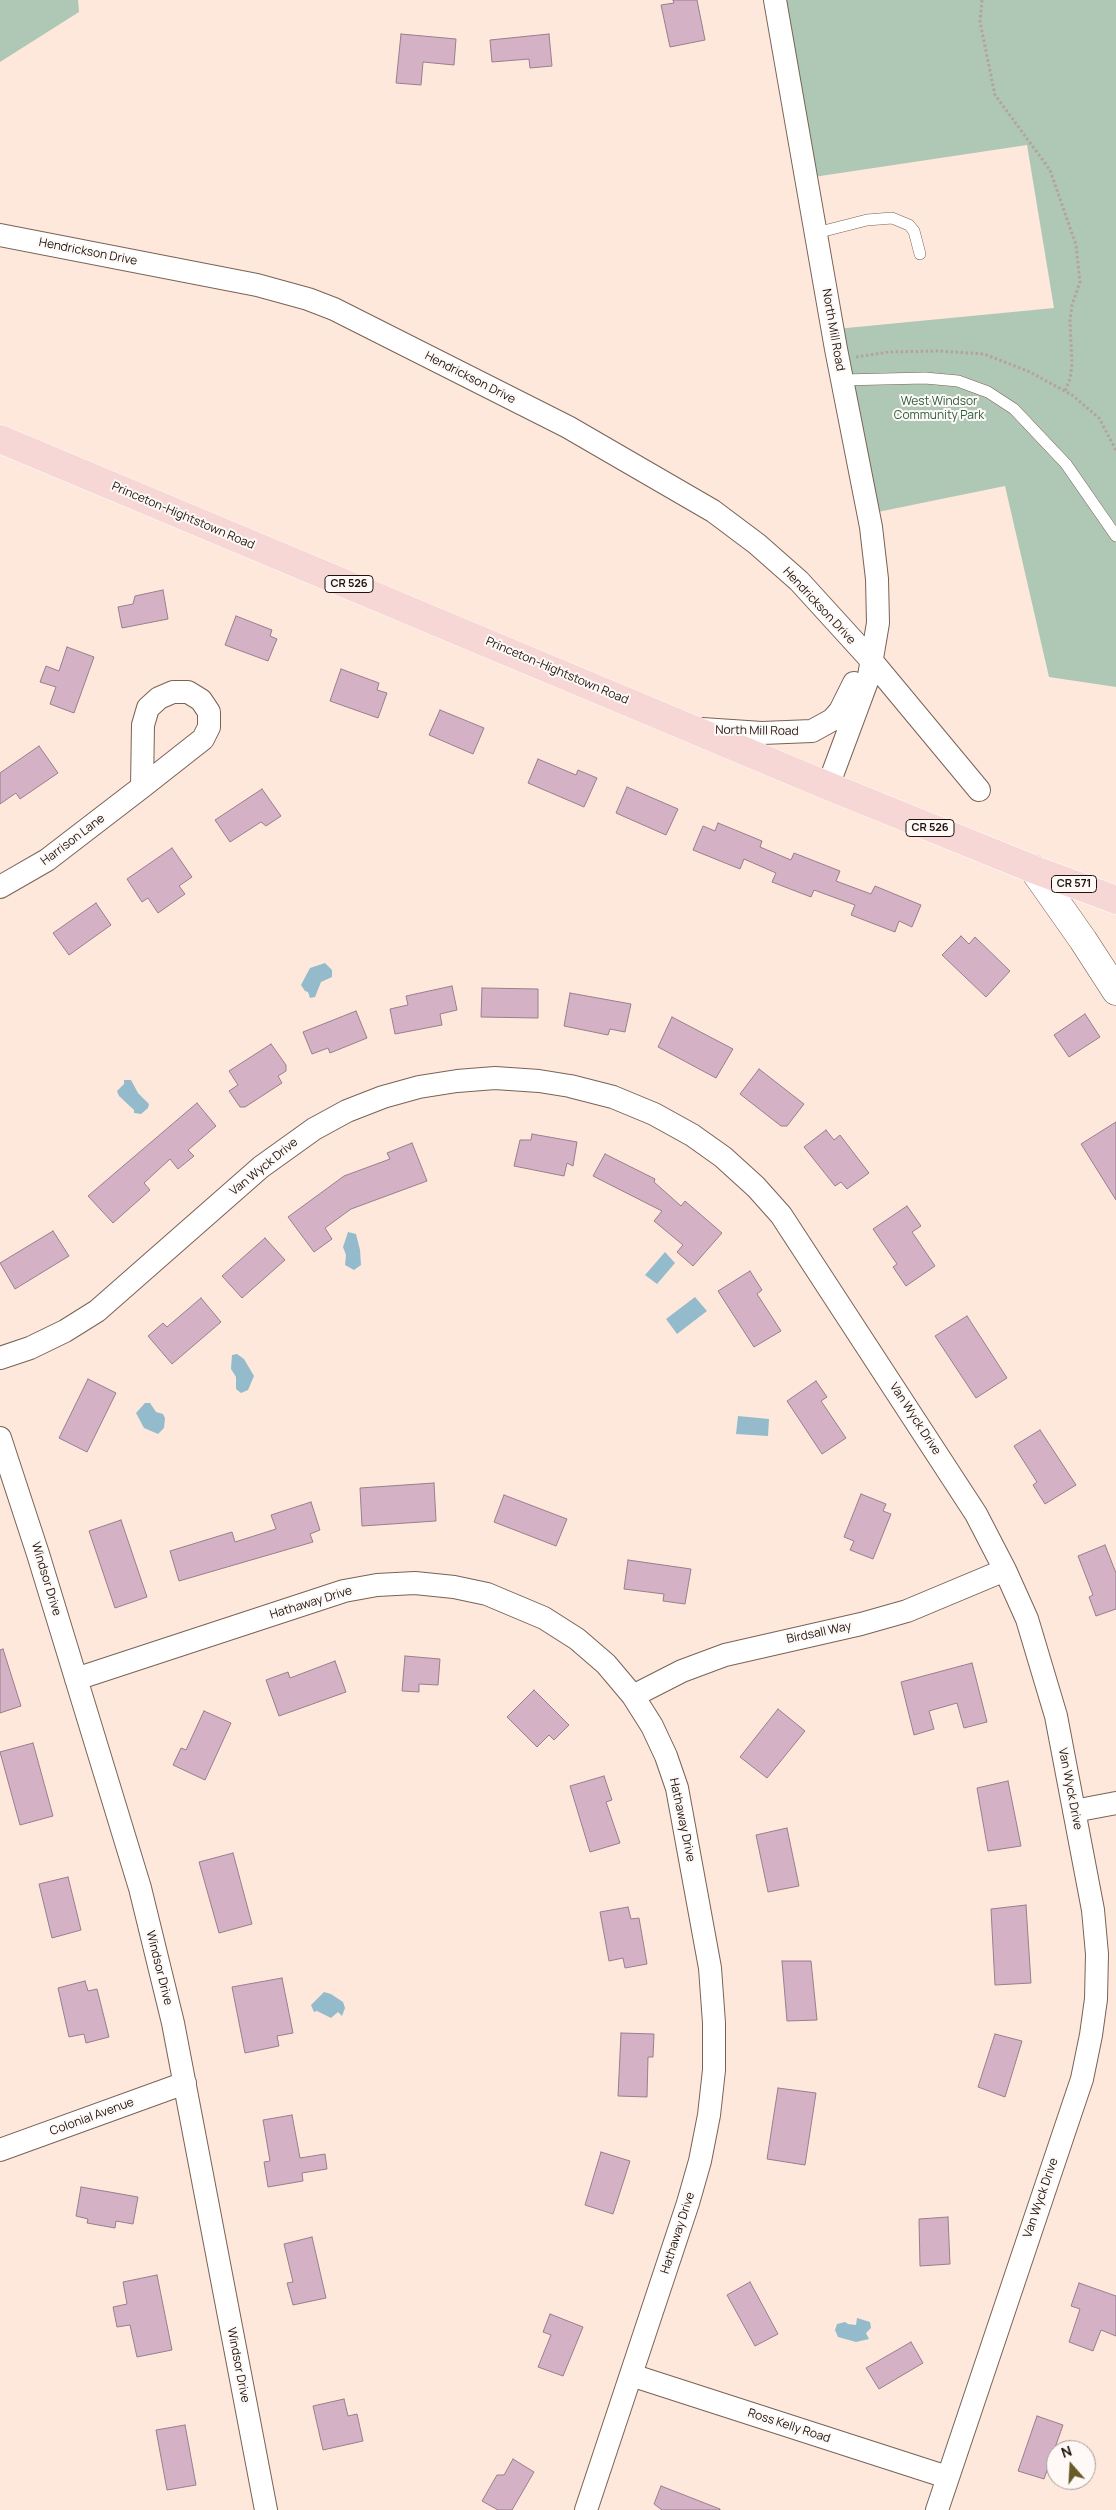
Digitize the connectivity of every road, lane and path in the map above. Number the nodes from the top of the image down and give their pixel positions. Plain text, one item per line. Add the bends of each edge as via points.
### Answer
1 (775, 0) edge
2 (982, 0) edge
3 (816, 233) junction
4 (0, 235) edge
5 (920, 254) dead end
6 (842, 380) junction
7 (1065, 391) dead end
8 (0, 440) edge
9 (1116, 536) edge
10 (870, 660) junction
11 (697, 729) junction
12 (828, 786) junction
13 (142, 787) dead end
14 (979, 790) dead end
15 (1033, 869) junction
16 (0, 887) edge
17 (1116, 900) edge
18 (1116, 991) edge
19 (0, 1358) edge
20 (0, 1438) edge
21 (1006, 1570) junction
22 (76, 1678) junction
23 (633, 1696) junction
24 (1116, 1803) edge
25 (1074, 1811) junction
26 (184, 2083) junction
27 (0, 2150) edge
28 (631, 2375) junction
29 (947, 2477) junction
30 (266, 2510) edge
31 (586, 2510) edge
32 (936, 2510) edge

1 - 3 street, North Mill Road
2 - 7 path via 980,22 996,95 1050,170 1076,245 1080,282 1071,313 1072,364
3 - 5 lane via 867,220 892,218 910,225
3 - 6 street, North Mill Road
4 - 10 street, Hendrickson Drive via 257,285 334,309 568,427 713,511 758,544 799,581
6 - 9 lane via 925,378 958,381 988,392 1014,409 1066,464
6 - 10 street, North Mill Road via 871,527 878,623
8 - 11 main road, Princeton-Hightstown Road / CR 526
10 - 11 street, North Mill Road via 859,672 840,711 832,720 812,731 762,733
10 - 12 street, North Mill Road via 866,685
10 - 14 street
11 - 12 main road, Princeton-Hightstown Road / CR 526
12 - 15 main road, Princeton-Hightstown Road / CR 526
13 - 16 street, Harrison Lane via 47,860
15 - 17 main road, Princeton-Hightstown Road / CR 571
15 - 18 main road
19 - 21 street, Van Wyck Drive via 30,1348 97,1311 282,1150 347,1111 382,1097 457,1081 494,1078 570,1086 613,1097 654,1114 723,1157 756,1187 781,1215 971,1505
20 - 22 street, Windsor Drive
21 - 23 street, Birdsall Way via 907,1611 725,1655 682,1671
21 - 25 street, Van Wyck Drive via 1043,1667
22 - 23 street, Hathaway Drive via 344,1591 415,1583 487,1594 544,1618 577,1639 606,1664
22 - 26 street, Windsor Drive via 140,1888
23 - 28 street, Hathaway Drive via 652,1726 677,1788 710,1968 714,2070 700,2161
24 - 25 street
25 - 29 street, Van Wyck Drive via 1094,1910 1096,1998 1091,2035 1082,2079
26 - 27 street, Colonial Avenue
26 - 30 street, Windsor Drive
28 - 29 street, Ross Kelly Road
28 - 31 street, Hathaway Drive
29 - 32 street, Van Wyck Drive

